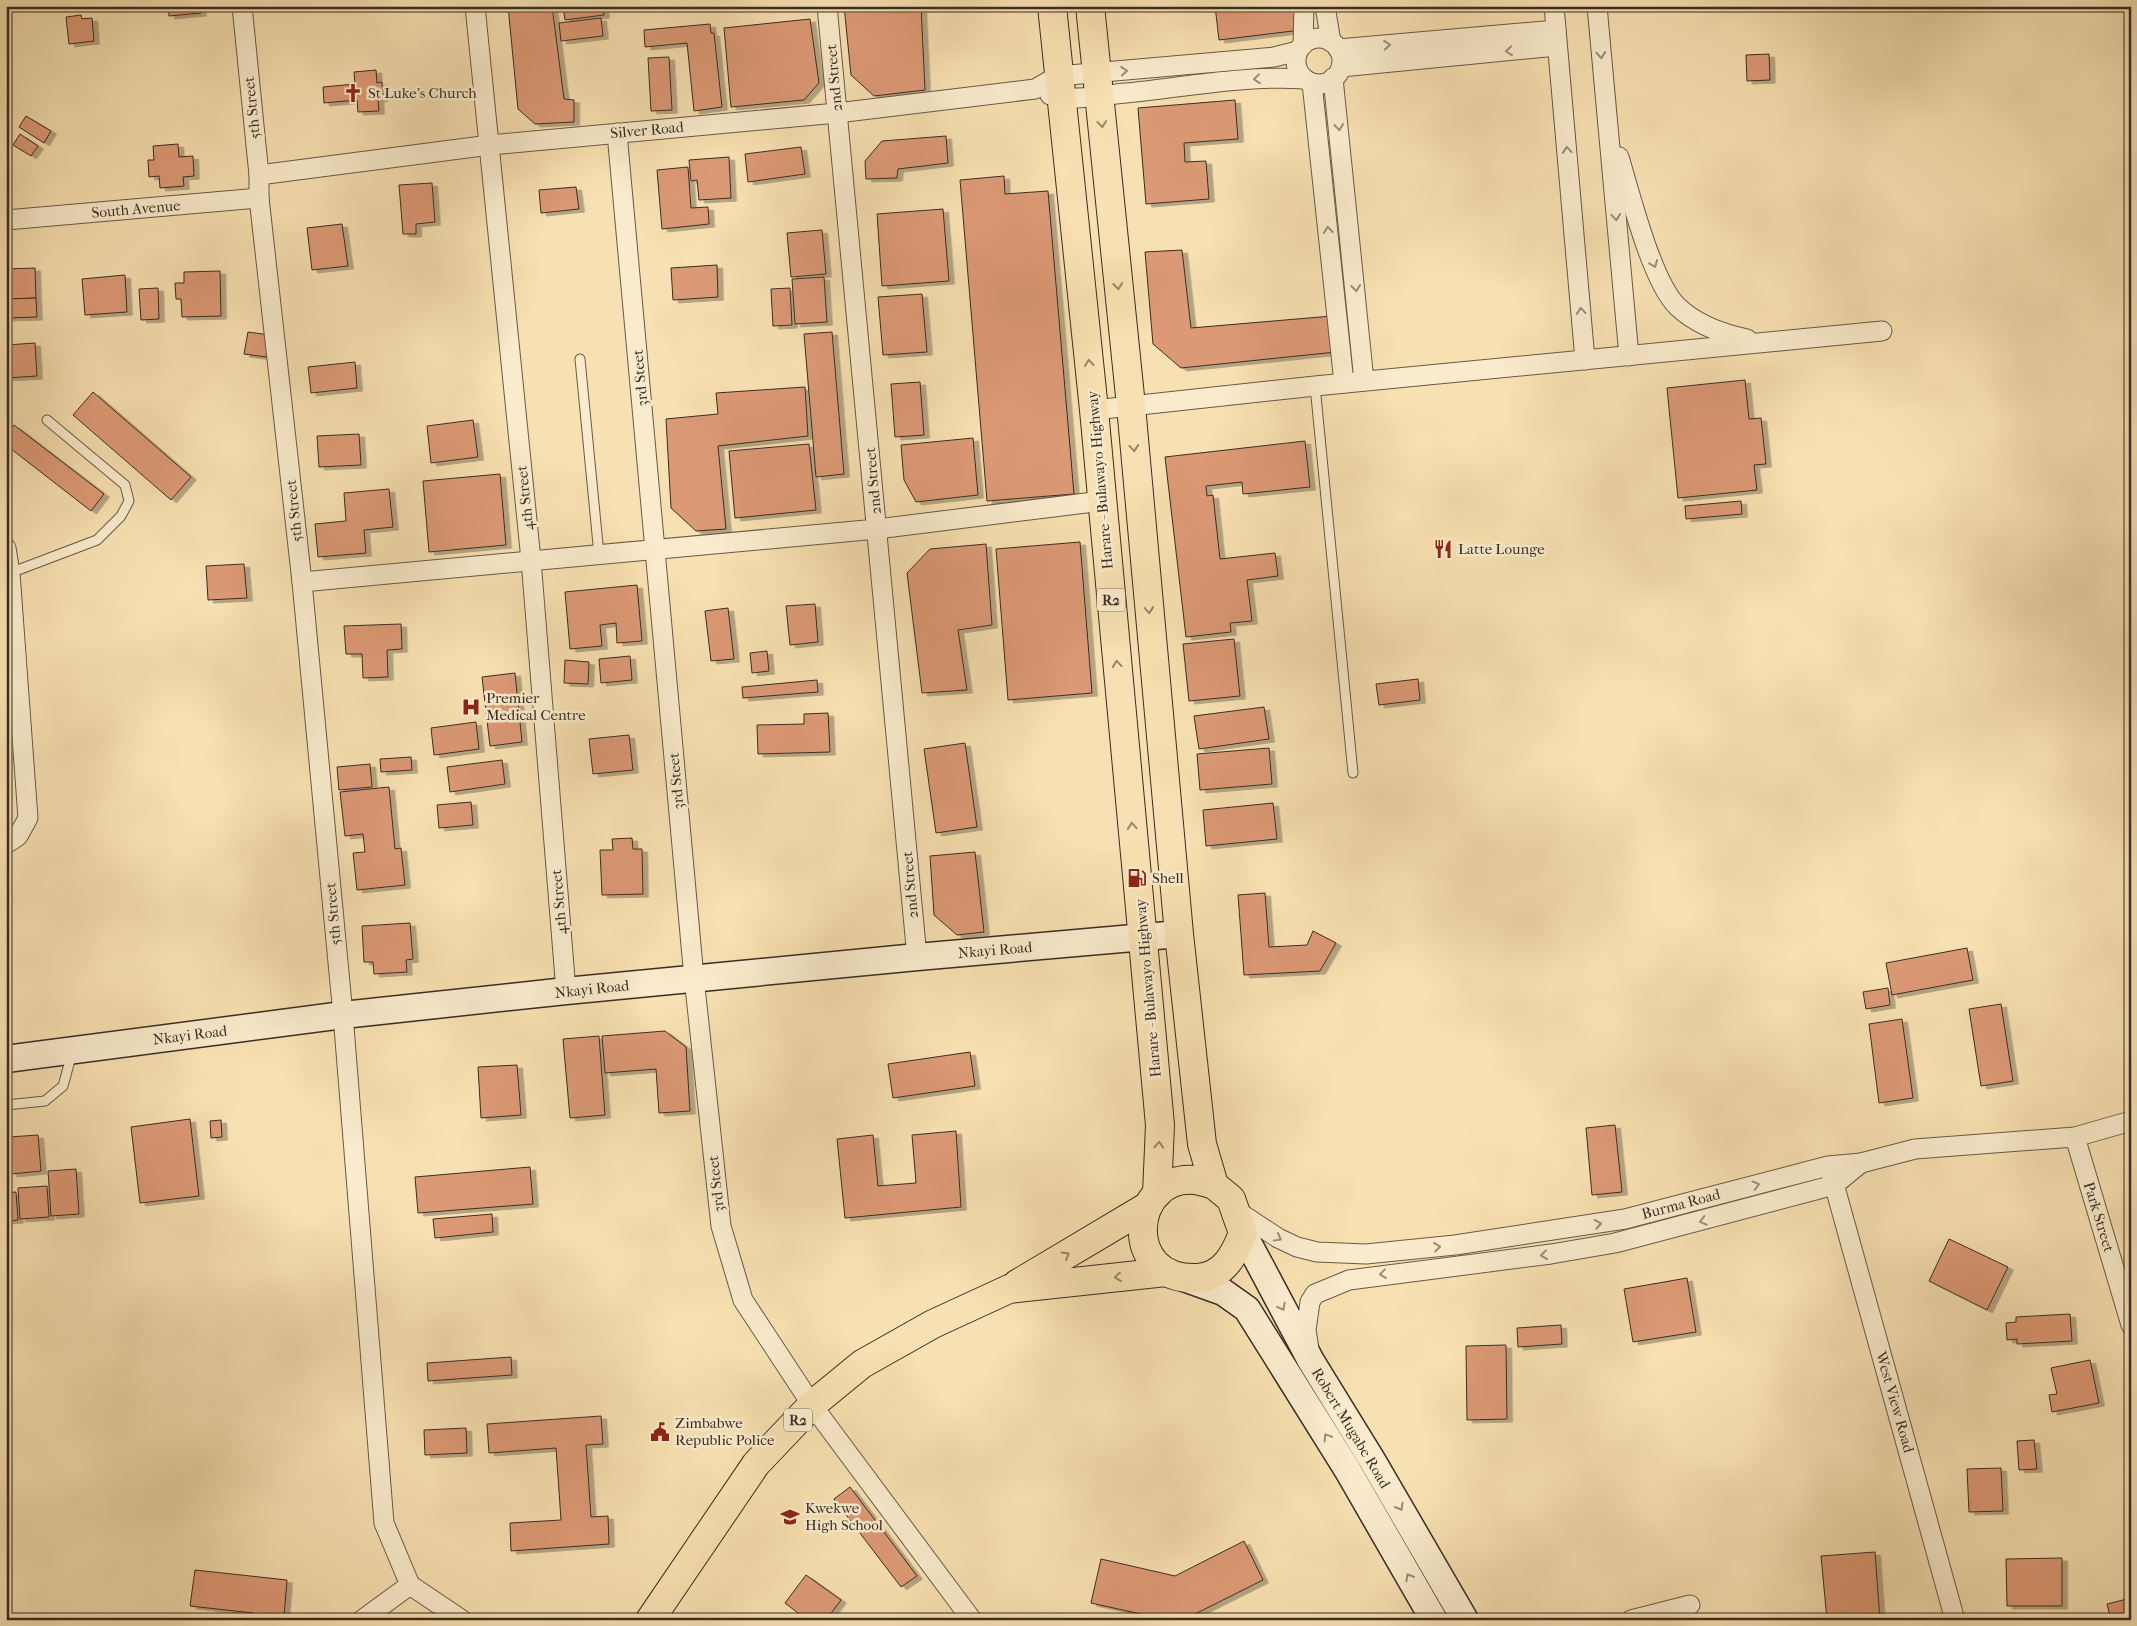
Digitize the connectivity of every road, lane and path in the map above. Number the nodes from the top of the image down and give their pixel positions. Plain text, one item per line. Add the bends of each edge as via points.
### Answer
1 (242, 6) edge
2 (475, 6) edge
3 (828, 6) edge
4 (1052, 6) edge
5 (1090, 6) edge
6 (1304, 6) edge
7 (1325, 6) edge
8 (1554, 6) edge
9 (1597, 6) edge
10 (1556, 38) junction
11 (1300, 48) junction
12 (1336, 59) junction
13 (1309, 81) junction
14 (1098, 84) junction
15 (1059, 87) junction
16 (838, 114) junction
17 (1607, 117) junction
18 (617, 133) junction
19 (490, 145) junction
20 (259, 175) junction
21 (259, 198) junction
22 (1111, 217) junction
23 (9, 220) edge
24 (1074, 220) junction
25 (1882, 331) dead end
26 (1762, 343) junction
27 (1629, 356) junction
28 (580, 359) dead end
29 (1585, 360) junction
30 (1364, 381) junction
31 (1344, 383) junction
32 (1315, 386) junction
33 (1131, 406) junction
34 (1094, 410) junction
35 (47, 420) dead end
36 (1102, 501) junction
37 (877, 529) junction
38 (6, 548) edge
39 (656, 551) junction
40 (599, 555) junction
41 (531, 560) junction
42 (10, 573) junction
43 (302, 582) junction
44 (1162, 752) junction
45 (1126, 755) junction
46 (1352, 774) dead end
47 (6, 844) edge
48 (1173, 863) junction
49 (1136, 866) junction
50 (1179, 934) junction
51 (1143, 936) junction
52 (917, 957) junction
53 (694, 978) junction
54 (566, 991) junction
55 (342, 1016) junction
56 (72, 1051) junction
57 (6, 1060) edge
58 (6, 1105) edge
59 (2131, 1121) edge
60 (2075, 1137) junction
61 (1861, 1163) junction
62 (1828, 1166) junction
63 (1214, 1185) junction
64 (1834, 1185) junction
65 (1153, 1200) junction
66 (1240, 1222) junction
67 (1175, 1275) junction
68 (1009, 1289) junction
69 (2131, 1325) edge
70 (1310, 1361) junction
71 (812, 1406) junction
72 (410, 1585) junction
73 (1690, 1605) dead end
74 (362, 1620) edge
75 (462, 1620) edge
76 (650, 1620) edge
77 (972, 1620) edge
78 (1434, 1620) edge
79 (1466, 1620) edge
80 (1631, 1620) edge
81 (1955, 1620) edge

1 - 20 street, 5th Street
2 - 19 street, 4th Street
3 - 16 street, 2nd Street
4 - 15 highway, Harare - Bulawayo Highway / R2
5 - 14 highway
6 - 11 street
7 - 12 street
8 - 10 street
9 -> 17 street
10 - 12 street
29 -> 10 street
11 - 12 street via 1317,38
11 - 13 street via 1296,67
14 -> 11 street via 1274,57
12 - 13 street via 1320,84
12 -> 30 street
13 -> 14 street via 1274,77
31 -> 13 street
14 - 15 street
14 -> 22 highway
15 - 16 street, Silver Road
15 - 24 highway, Harare - Bulawayo Highway / R2
16 - 18 street, Silver Road
16 - 37 street, 2nd Street
17 -> 26 street via 1642,234 1662,282 1677,307 1696,321 1725,335
17 -> 27 street
18 - 19 street, Silver Road
18 - 39 street, 3rd Steet
19 - 20 street, Silver Road
19 - 41 street, 4th Street
20 - 21 street, 5th Street
21 - 23 street, South Avenue
21 - 43 street, 5th Street
22 - 24 highway
22 -> 33 highway
34 -> 24 highway, Harare - Bulawayo Highway / R2
25 - 26 street
26 - 27 street
27 - 29 street
28 - 40 lane
29 - 30 street
30 - 31 street
31 - 32 street
32 - 33 street
32 - 46 lane
33 - 34 street
33 -> 44 highway
34 - 36 highway, Harare - Bulawayo Highway / R2
35 - 42 lane via 125,485 129,502 121,516 97,540
36 - 37 street
45 -> 36 highway, Harare - Bulawayo Highway / R2
37 - 39 street
37 - 52 street, 2nd Street
38 - 42 street
39 - 40 street
39 - 53 street, 3rd Steet
40 - 41 street
41 - 43 street
41 - 54 street, 4th Street
42 - 47 street via 28,818 18,836
43 - 55 street, 5th Street
44 - 45 highway
44 - 48 highway
49 -> 45 highway, Harare - Bulawayo Highway / R2
48 - 49 highway
48 - 50 highway
49 - 51 highway, Harare - Bulawayo Highway / R2
50 - 51 main road, Nkayi Road
50 - 63 highway via 1202,1144
51 - 52 main road, Nkayi Road
65 -> 51 highway, Harare - Bulawayo Highway / R2 via 1160,1125
52 - 53 main road, Nkayi Road
53 - 54 main road, Nkayi Road
53 - 71 street, 3rd Steet via 721,1226 730,1261 743,1300
54 - 55 main road, Nkayi Road
55 - 56 main road, Nkayi Road
55 - 72 street, 5th Street via 384,1523
56 - 57 main road, Nkayi Road
56 - 58 lane via 63,1086 45,1101
59 - 60 street, Burma Road
60 - 61 street, Burma Road via 1915,1149
60 - 69 street, Park Street
61 - 62 street, Burma Road
61 - 64 street
62 - 64 street, West View Road
66 -> 62 street, Burma Road via 1297,1247 1317,1252 1366,1254 1456,1245 1617,1221
63 - 65 highway, R2 via 1194,1180 1174,1183
63 - 66 highway via 1231,1199
64 -> 70 street via 1607,1245 1349,1280 1315,1294 1310,1302 1306,1330
64 - 81 street, West View Road
65 - 67 highway, Harare - Bulawayo Highway / R2 via 1142,1224 1144,1242 1152,1260
68 -> 65 highway, R2
66 - 67 highway, R2 via 1235,1254 1222,1269 1204,1277
66 -> 70 main road, Robert Mugabe Road
67 -> 68 highway, R2
78 -> 67 main road, Robert Mugabe Road via 1347,1469 1247,1309 1223,1292
68 - 71 highway, R2 via 933,1324 862,1364
70 -> 79 main road, Robert Mugabe Road
71 - 76 highway, R2 via 756,1464
71 - 77 street, 3rd Steet
72 - 74 street
72 - 75 street
73 - 80 street

